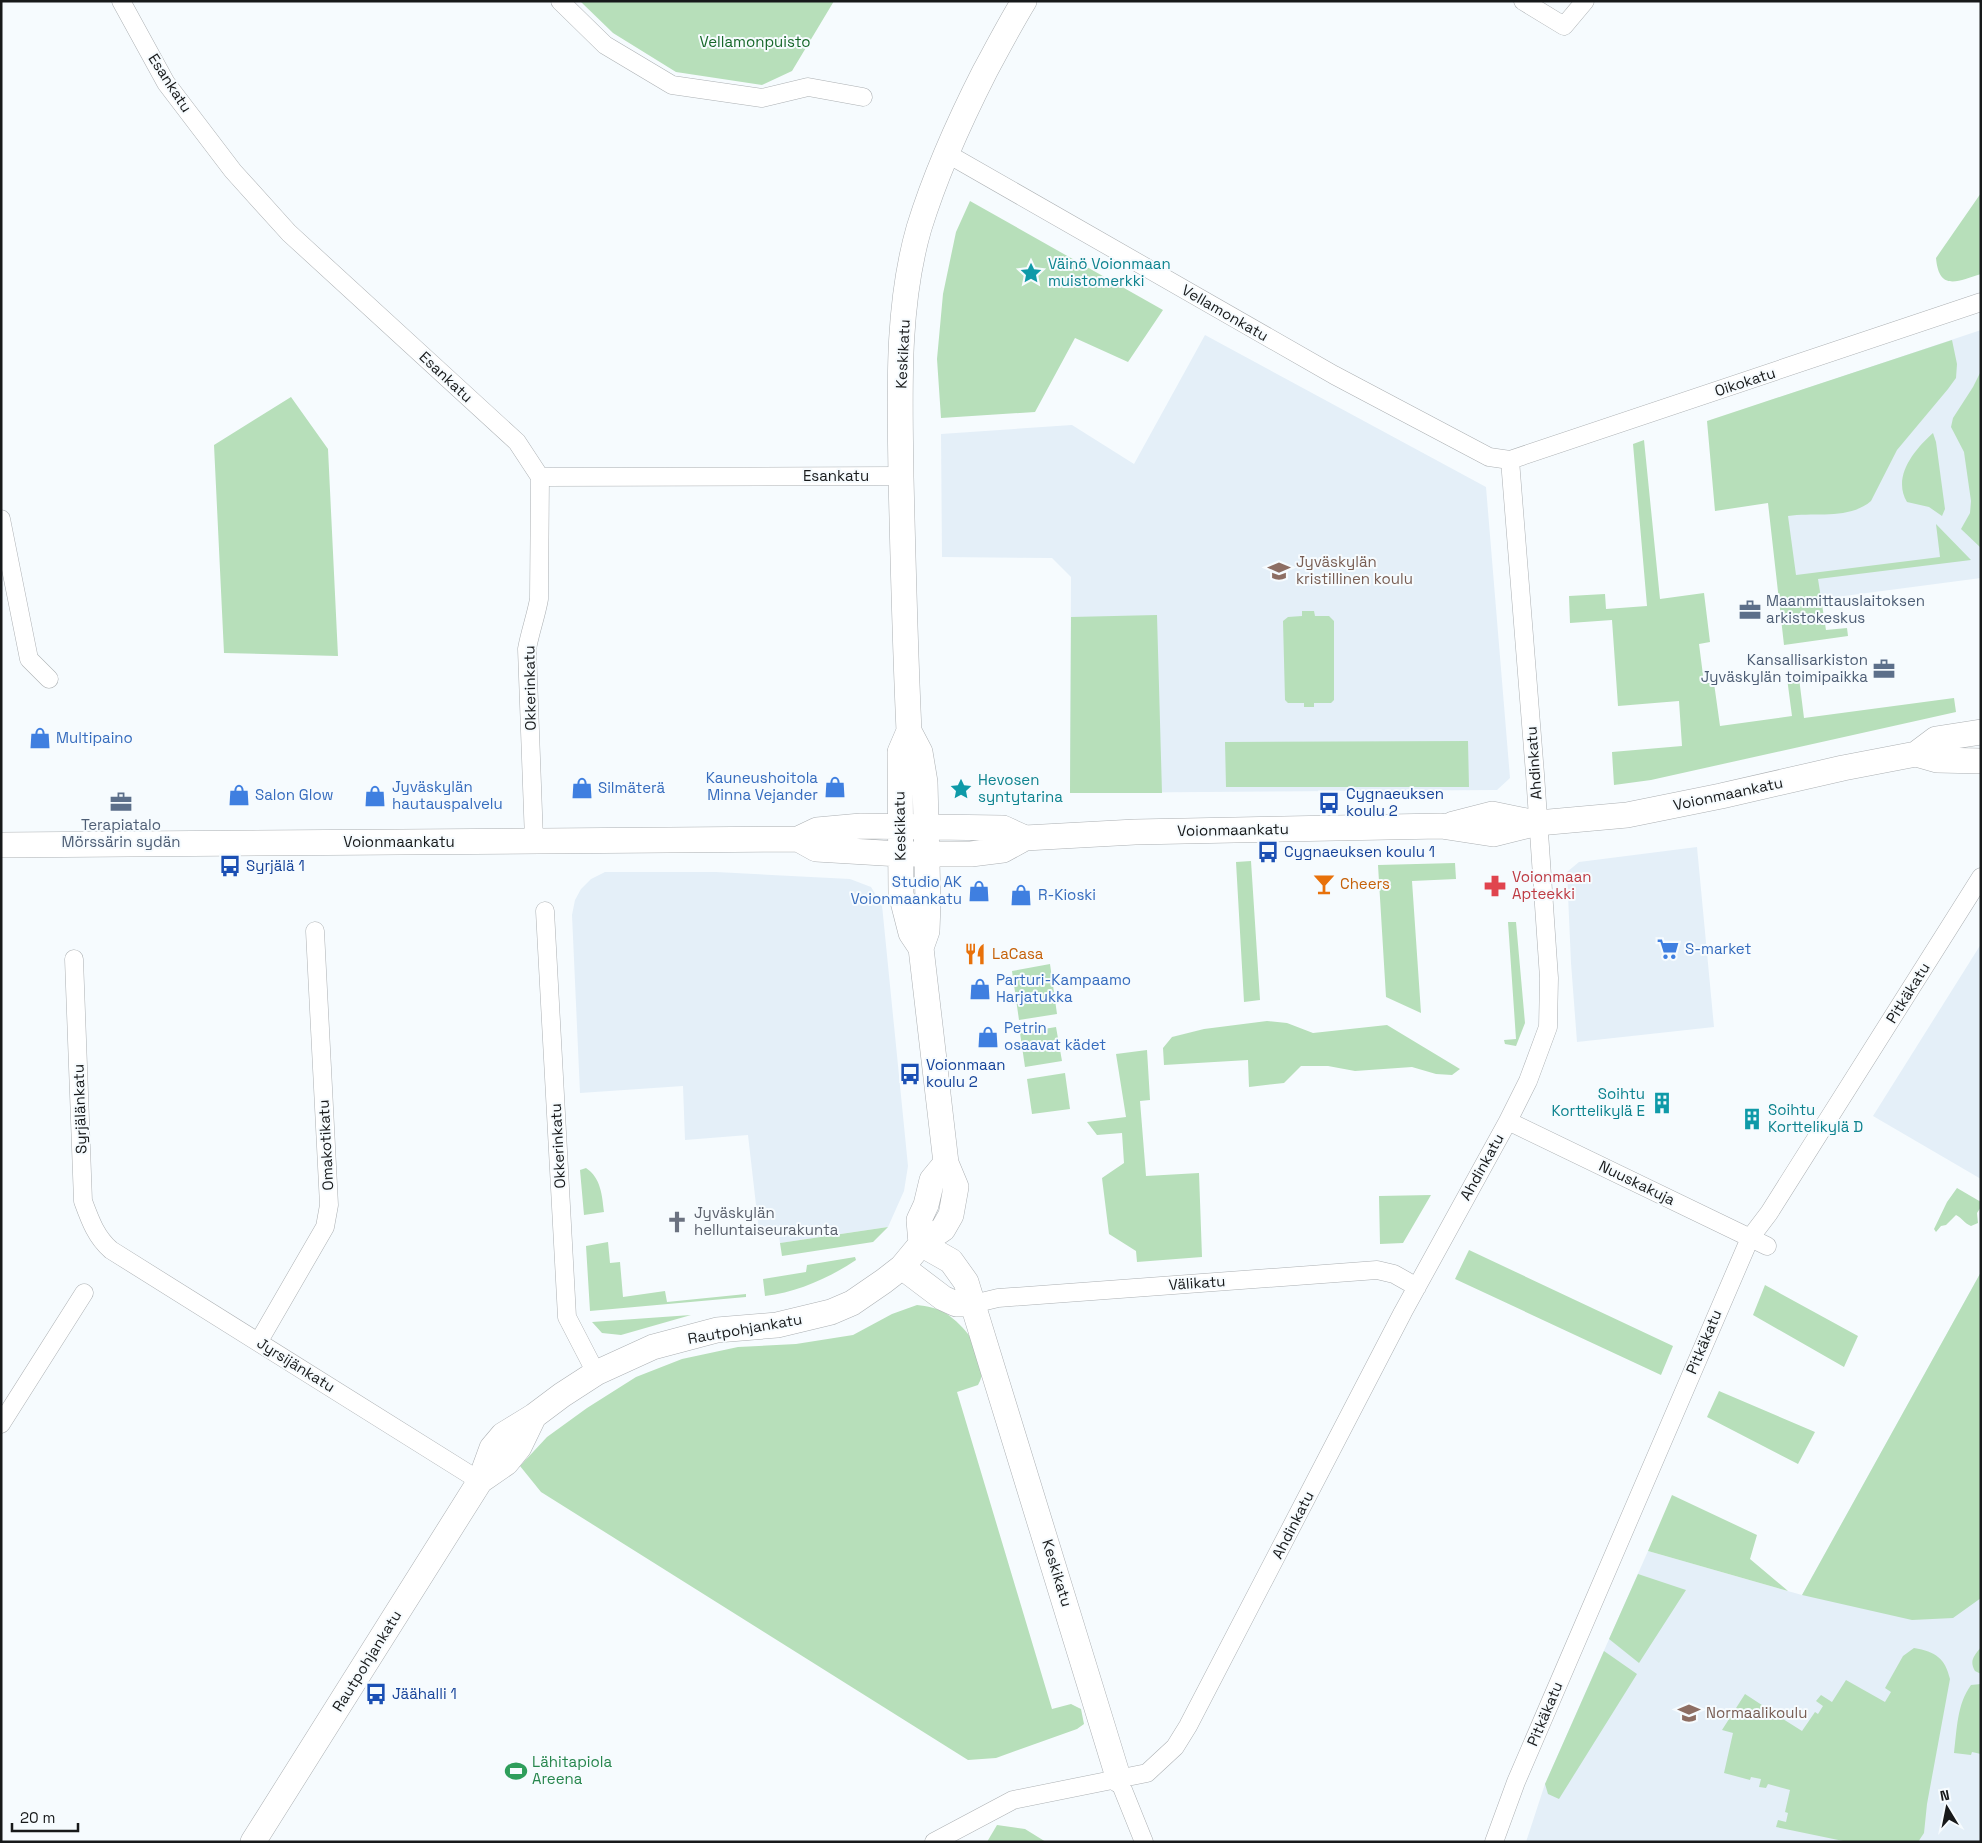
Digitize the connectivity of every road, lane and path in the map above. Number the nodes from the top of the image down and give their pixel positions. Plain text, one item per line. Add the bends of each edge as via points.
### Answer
1 (121, 1) edge
2 (560, 1) edge
3 (1024, 1) edge
4 (1523, 1) edge
5 (1585, 1) edge
6 (863, 97) dead end
7 (946, 153) junction
8 (1981, 302) edge
9 (1510, 460) junction
10 (901, 476) junction
11 (540, 477) junction
12 (1, 519) edge
13 (49, 679) dead end
14 (909, 732) junction
15 (1981, 732) edge
16 (1916, 754) junction
17 (1981, 761) edge
18 (1538, 823) junction
19 (900, 827) junction
20 (928, 827) junction
21 (1025, 838) junction
22 (798, 839) junction
23 (534, 840) junction
24 (1, 845) edge
25 (900, 854) junction
26 (927, 854) junction
27 (1981, 877) edge
28 (545, 911) dead end
29 (315, 931) dead end
30 (921, 948) junction
31 (74, 959) dead end
32 (1508, 1121) junction
33 (1750, 1238) junction
34 (921, 1244) junction
35 (1767, 1246) dead end
36 (111, 1250) joint
37 (902, 1267) junction
38 (1417, 1287) junction
39 (84, 1293) dead end
40 (973, 1304) junction
41 (258, 1341) junction
42 (596, 1373) junction
43 (1, 1424) edge
44 (480, 1480) junction
45 (1119, 1780) junction
46 (253, 1842) edge
47 (934, 1842) edge
48 (1144, 1842) edge
49 (1494, 1842) edge

1 - 11 street, Esankatu via 166,83 233,171 289,233 517,442
2 - 6 street via 605,45 672,85 762,98 808,88
3 - 7 street, Keskikatu via 959,120
4 - 5 street via 1564,26
7 - 9 street, Vellamonkatu via 1334,375 1488,457
7 - 10 street, Keskikatu via 919,229 906,295
8 - 9 street, Oikokatu
9 - 18 street, Ahdinkatu
10 - 11 street, Esankatu
10 - 14 street, Keskikatu via 902,596
11 - 23 street, Okkerinkatu via 539,599 527,649
12 - 13 street via 29,659
14 - 19 street, Keskikatu via 900,752
14 - 20 street, Keskikatu via 920,752
15 - 16 street, Voionmaankatu via 1936,739
16 - 17 street, Voionmaankatu via 1937,760
16 - 18 street, Voionmaankatu via 1627,815
18 - 21 street, Voionmaankatu via 1492,814 1441,826 1134,832
18 - 32 street, Ahdinkatu via 1549,978 1548,1027 1528,1081
19 - 20 street, Voionmaankatu
19 - 22 street, Voionmaankatu via 817,830
19 - 25 street, Keskikatu
20 - 21 street, Voionmaankatu via 1003,828
20 - 26 street, Keskikatu
21 - 26 street, Voionmaankatu via 1003,850
22 - 23 street, Voionmaankatu
22 - 25 street, Voionmaankatu via 816,848
23 - 24 street, Voionmaankatu
25 - 26 street, Voionmaankatu
25 - 30 street, Keskikatu via 901,894 911,933
26 - 30 street, Keskikatu via 927,931
27 - 33 street, Pitkäkatu via 1769,1213
28 - 42 street, Okkerinkatu via 567,1317
29 - 41 street, Omakotikatu via 329,1205 325,1227
30 - 34 street, Keskikatu via 946,1163 956,1187 952,1215 943,1229
31 - 36 street, Syrjälänkatu via 83,1201 92,1226
32 - 33 street, Nuuskakuja
32 - 38 street, Ahdinkatu
33 - 35 street, Nuuskakuja
33 - 49 street, Pitkäkatu via 1507,1804
34 - 37 street, Keskikatu
34 - 40 street, Keskikatu via 951,1261 966,1282
36 - 41 street, Jyrsijänkatu
37 - 40 street via 943,1298 956,1304
37 - 42 street, Rautpohjankatu via 852,1302 831,1312 777,1325 708,1333 653,1347
38 - 40 street, Välikatu via 1394,1274 1377,1270 998,1298
38 - 45 street, Ahdinkatu via 1188,1726 1175,1747 1147,1774
39 - 43 street
40 - 45 street, Keskikatu
41 - 44 street, Jyrsijänkatu
42 - 44 street, Rautpohjankatu via 534,1416 519,1447 506,1463
44 - 46 street, Rautpohjankatu
45 - 47 street, Ahdinkatu via 1013,1800
45 - 48 street, Keskikatu

